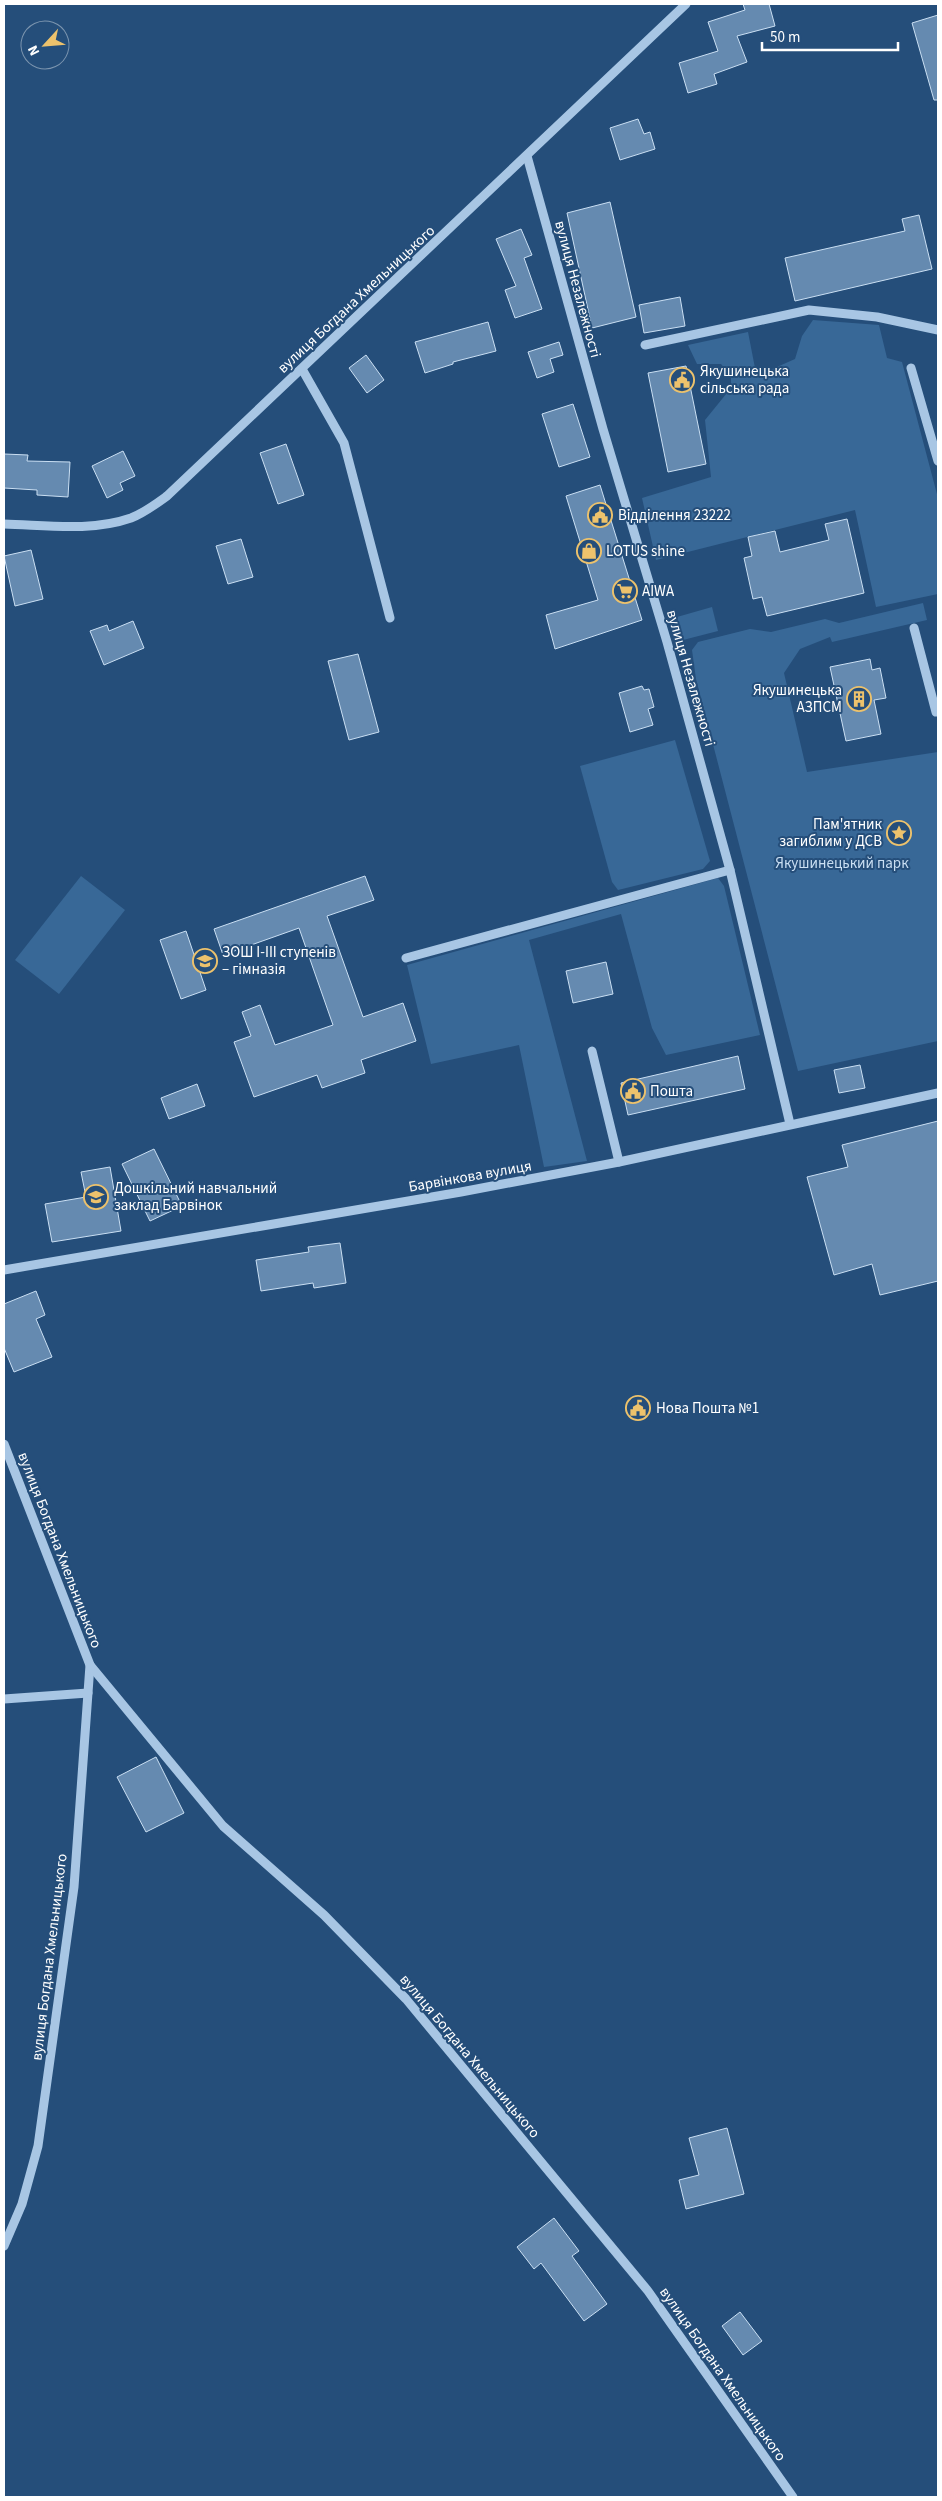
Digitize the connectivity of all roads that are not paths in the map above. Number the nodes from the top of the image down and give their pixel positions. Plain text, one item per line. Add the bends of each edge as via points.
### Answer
1 (686, 4) edge
2 (527, 156) junction
3 (938, 330) edge
4 (646, 346) dead end
5 (912, 368) dead end
6 (302, 369) junction
7 (938, 460) edge
8 (4, 524) edge
9 (390, 618) dead end
10 (914, 628) dead end
11 (938, 712) edge
12 (730, 870) junction
13 (406, 958) dead end
14 (592, 1051) dead end
15 (938, 1093) edge
16 (790, 1124) junction
17 (619, 1162) junction
18 (4, 1270) edge
19 (4, 1444) edge
20 (90, 1665) junction
21 (88, 1693) junction
22 (4, 1699) edge
23 (4, 2246) edge
24 (793, 2497) edge

1 - 2 street, вулиця Богдана Хмельницького
2 - 6 street, вулиця Богдана Хмельницького
2 - 12 street, вулиця Незалежності
3 - 4 street via 877,317 809,310
5 - 7 street
6 - 8 street, вулиця Богдана Хмельницького via 167,496 132,518 90,526
6 - 9 street via 344,443
10 - 11 street
12 - 13 street
12 - 16 street, вулиця Незалежності
14 - 17 street
15 - 16 street, Барвінкова вулиця
16 - 17 street, Барвінкова вулиця
17 - 18 street, Барвінкова вулиця via 452,1194
19 - 20 street, вулиця Богдана Хмельницького
20 - 21 street, вулиця Богдана Хмельницького
20 - 24 street, вулиця Богдана Хмельницького via 223,1826 324,1915 406,1999 648,2292
21 - 22 street
21 - 23 street, вулиця Богдана Хмельницького via 74,1887 38,2146 22,2204

